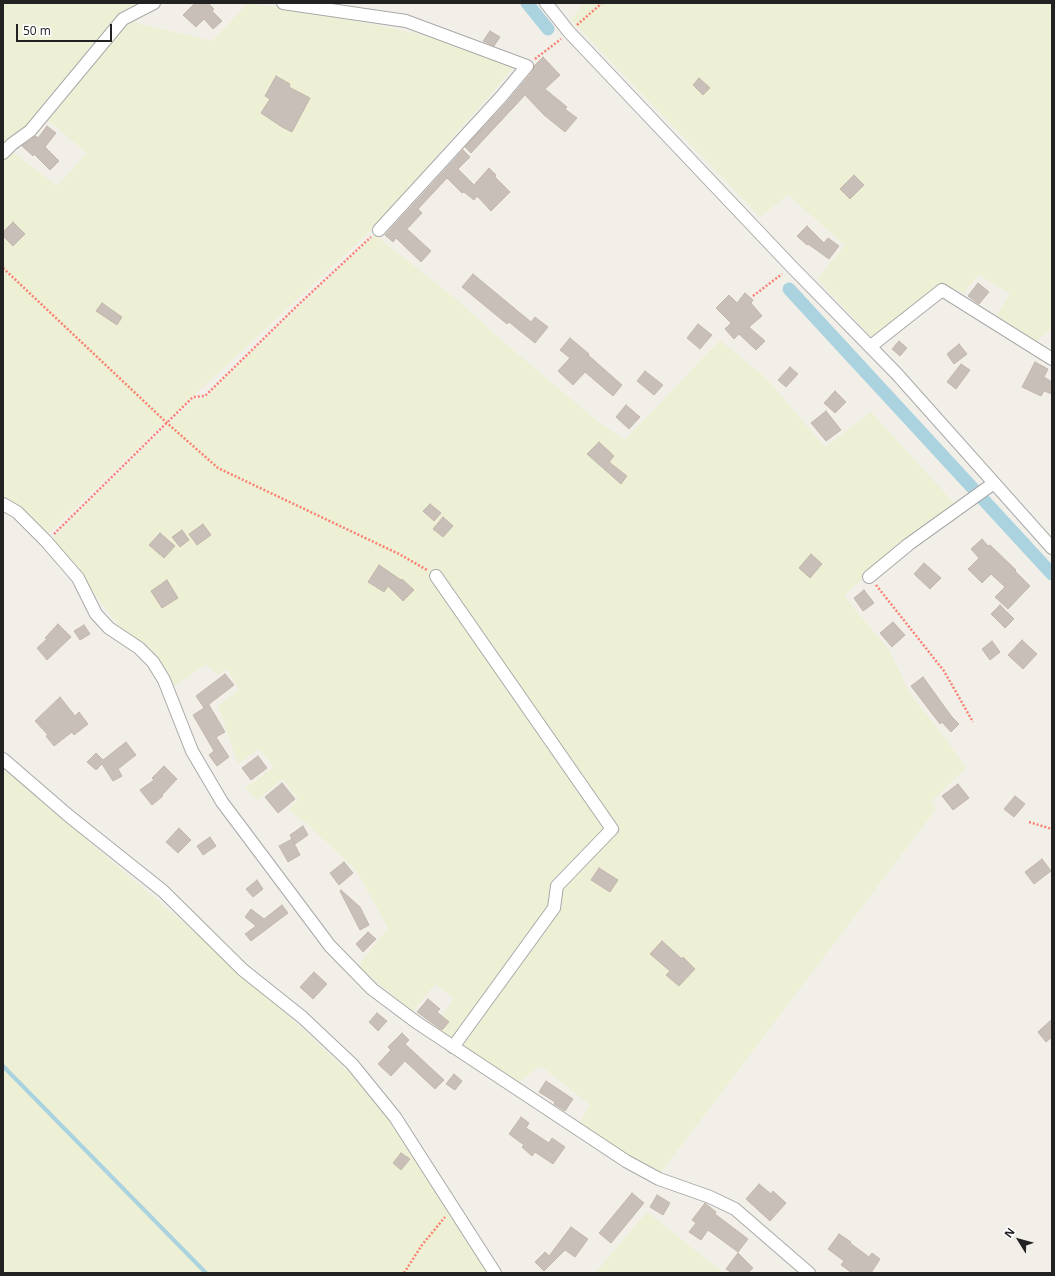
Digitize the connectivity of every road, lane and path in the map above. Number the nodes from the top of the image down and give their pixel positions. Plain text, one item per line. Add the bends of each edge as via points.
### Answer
1 (154, 3) edge
2 (283, 3) edge
3 (546, 3) edge
4 (3, 153) edge
5 (379, 230) joint
6 (792, 266) junction
7 (3, 268) edge
8 (753, 296) dead end
9 (871, 346) junction
10 (1052, 360) edge
11 (167, 423) junction
12 (994, 483) junction
13 (3, 504) edge
14 (46, 541) junction
15 (1052, 548) edge
16 (436, 576) joint
17 (869, 577) joint
18 (973, 722) dead end
19 (3, 759) edge
20 (1029, 822) dead end
21 (1052, 829) edge
22 (454, 1047) junction
23 (453, 1208) junction
24 (404, 1273) edge
25 (495, 1273) edge
26 (809, 1273) edge

1 - 4 street via 123,19 30,131
2 - 5 street via 406,21 527,66
3 - 6 street via 569,32
5 - 11 path via 205,396 193,398
6 - 8 path
6 - 9 street
7 - 11 path
9 - 10 street via 942,290
9 - 12 street
11 - 14 path
11 - 16 path via 218,468 399,554
12 - 15 street
12 - 17 street via 908,544
13 - 14 street via 17,512
14 - 22 street via 78,578 96,614 109,628 139,648 153,662 164,680 192,751 222,802 330,946 372,989
16 - 22 street via 612,829 557,886 554,908
17 - 18 path via 944,671
19 - 23 street via 163,891 243,970 302,1017 352,1064 395,1117
20 - 21 path
22 - 26 street via 626,1161 659,1180 710,1197 735,1210
23 - 24 path
23 - 25 street

